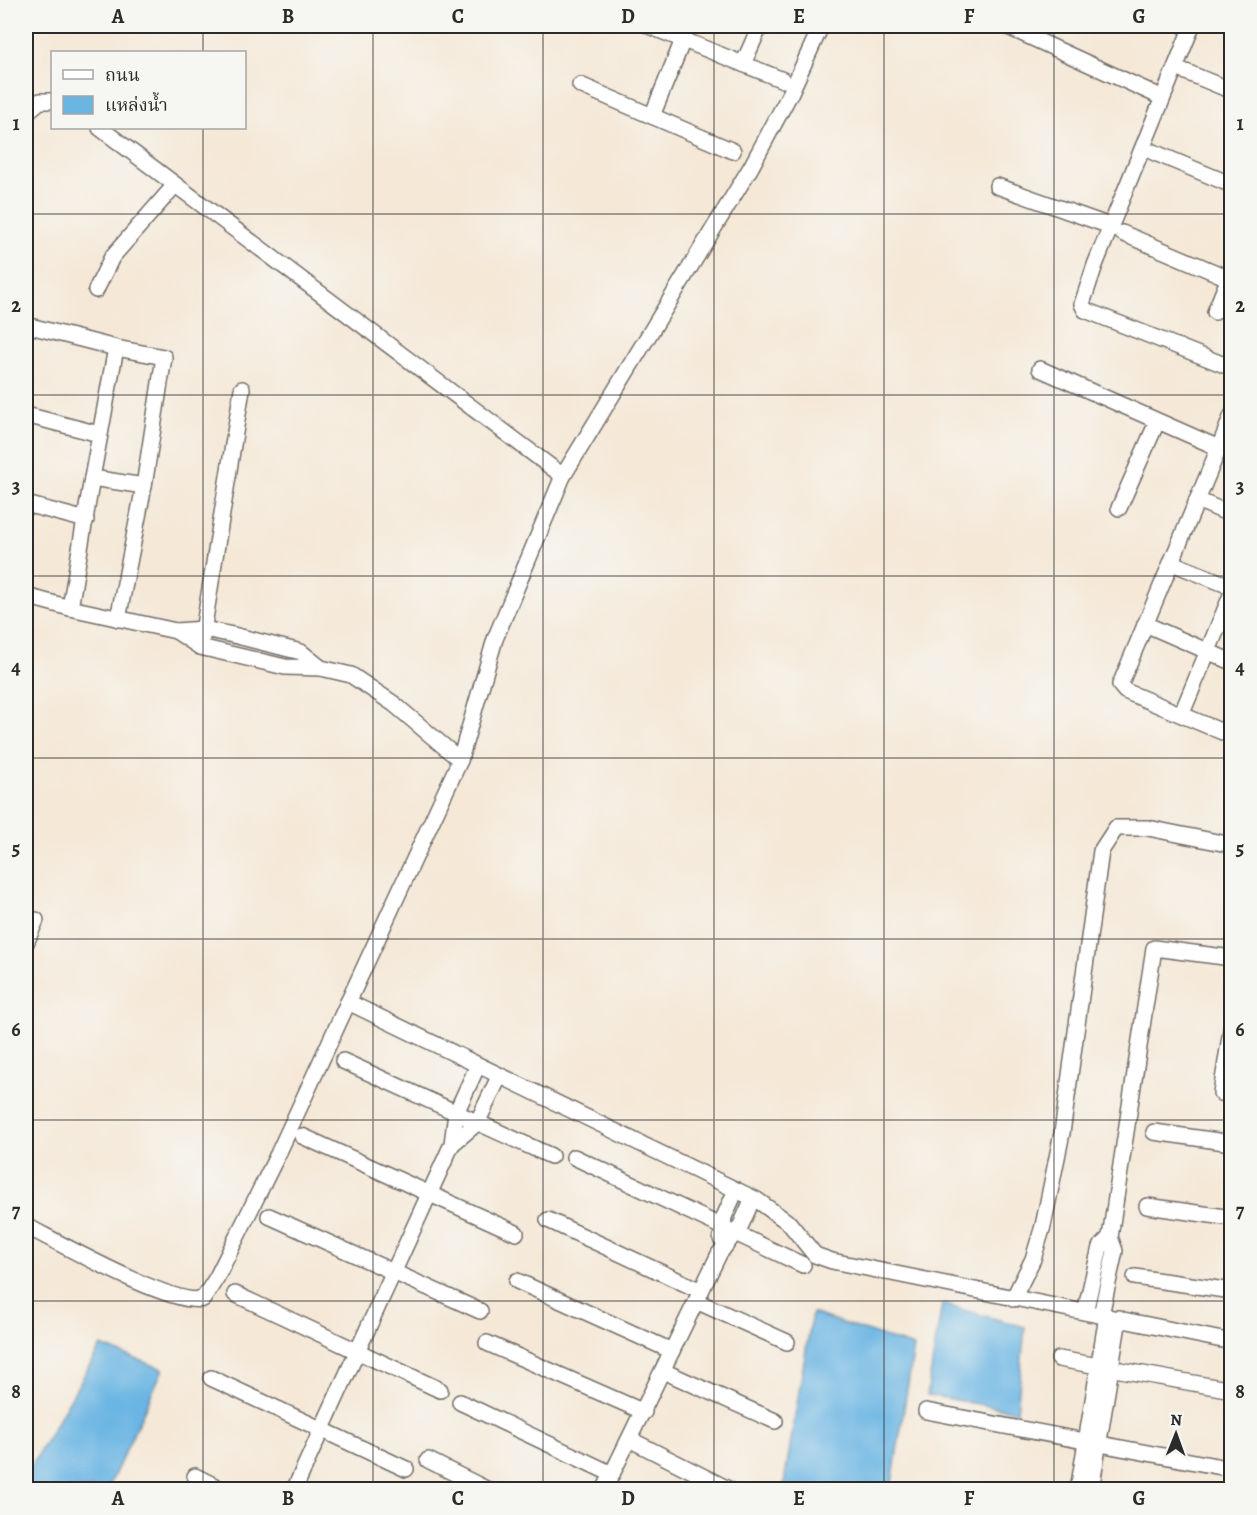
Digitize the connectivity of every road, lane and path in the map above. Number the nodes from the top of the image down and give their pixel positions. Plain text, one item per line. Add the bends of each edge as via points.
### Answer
1 (649, 26) edge
2 (760, 26) edge
3 (821, 26) edge
4 (1006, 26) edge
5 (1192, 26) edge
6 (683, 40) junction
7 (743, 64) junction
8 (1185, 72) dead end
9 (783, 80) dead end
10 (580, 85) dead end
11 (1232, 91) edge
12 (1161, 97) junction
13 (51, 101) edge
14 (26, 112) edge
15 (652, 116) junction
16 (101, 129) edge
17 (733, 151) dead end
18 (1153, 152) dead end
19 (175, 185) junction
20 (1232, 185) edge
21 (997, 186) dead end
22 (1116, 230) junction
23 (1230, 274) edge
24 (96, 290) dead end
25 (1215, 312) dead end
26 (26, 325) edge
27 (116, 348) junction
28 (1232, 368) edge
29 (1040, 369) dead end
30 (242, 389) dead end
31 (26, 415) edge
32 (1232, 415) edge
33 (1157, 422) junction
34 (99, 434) junction
35 (1224, 441) edge
36 (563, 476) junction
37 (92, 478) junction
38 (144, 486) junction
39 (1197, 500) junction
40 (26, 504) edge
41 (1119, 508) dead end
42 (1232, 515) edge
43 (86, 520) junction
44 (1172, 562) junction
45 (1232, 587) edge
46 (1232, 593) edge
47 (26, 596) edge
48 (70, 608) junction
49 (118, 619) junction
50 (1145, 624) junction
51 (204, 629) junction
52 (176, 631) junction
53 (200, 647) junction
54 (1207, 651) junction
55 (1232, 662) edge
56 (321, 668) junction
57 (1182, 712) junction
58 (1232, 736) edge
59 (460, 760) junction
60 (1232, 844) edge
61 (36, 920) dead end
62 (26, 943) edge
63 (1232, 958) edge
64 (348, 1002) junction
65 (1232, 1024) edge
66 (343, 1061) dead end
67 (477, 1067) junction
68 (499, 1077) junction
69 (1221, 1093) dead end
70 (456, 1113) junction
71 (477, 1123) junction
72 (1154, 1132) dead end
73 (302, 1136) dead end
74 (1232, 1143) edge
75 (452, 1144) junction
76 (551, 1156) dead end
77 (574, 1156) dead end
78 (736, 1190) junction
79 (429, 1192) junction
80 (753, 1198) junction
81 (1147, 1206) dead end
82 (269, 1216) dead end
83 (1232, 1218) edge
84 (548, 1220) dead end
85 (26, 1226) edge
86 (728, 1232) junction
87 (516, 1233) dead end
88 (1110, 1237) junction
89 (803, 1265) dead end
90 (393, 1271) junction
91 (1135, 1276) dead end
92 (517, 1281) dead end
93 (1232, 1292) edge
94 (235, 1294) dead end
95 (699, 1296) junction
96 (1013, 1299) junction
97 (480, 1311) dead end
98 (1085, 1312) junction
99 (1109, 1317) junction
100 (787, 1342) dead end
101 (1232, 1342) edge
102 (487, 1343) dead end
103 (356, 1351) junction
104 (672, 1351) junction
105 (1059, 1359) dead end
106 (1105, 1366) junction
107 (663, 1371) junction
108 (211, 1378) dead end
109 (440, 1390) dead end
110 (1232, 1390) edge
111 (460, 1402) dead end
112 (926, 1411) dead end
113 (644, 1412) junction
114 (775, 1421) dead end
115 (321, 1430) junction
116 (631, 1440) junction
117 (1092, 1444) junction
118 (428, 1460) dead end
119 (1232, 1468) edge
120 (406, 1469) dead end
121 (612, 1474) junction
122 (195, 1476) dead end
123 (223, 1490) edge
124 (294, 1490) edge
125 (488, 1490) edge
126 (604, 1490) edge
127 (730, 1490) edge
128 (1077, 1490) edge
129 (1091, 1490) edge

1 - 6 street
2 - 7 street
3 - 36 street via 751,167
4 - 12 street
5 - 12 street
6 - 7 street
6 - 15 street
7 - 9 street
8 - 11 street
10 - 15 street
12 - 22 street
13 - 14 street via 40,101
15 - 17 street
16 - 19 street
18 - 20 street
19 - 24 street via 112,257
19 - 36 street
21 - 22 street
22 - 23 street
22 - 28 street via 1082,297 1085,310
23 - 25 street
26 - 27 street
27 - 34 street
27 - 38 street via 164,357
29 - 33 street
30 - 51 street
31 - 34 street
32 - 35 street
33 - 35 street
33 - 41 street
34 - 37 street
35 - 39 street
36 - 59 street via 495,639
37 - 38 street
37 - 43 street
38 - 49 street
39 - 42 street
39 - 44 street
40 - 43 street
43 - 48 street
44 - 45 street
44 - 50 street
46 - 54 street
47 - 48 street
48 - 49 street
49 - 52 street
50 - 54 street
50 - 57 street via 1120,685 1125,691
51 - 52 street
51 - 53 street
51 - 56 street via 302,652
52 - 53 street
53 - 56 street via 285,668
54 - 55 street
54 - 57 street
56 - 59 street via 351,675 394,704
57 - 58 street
59 - 64 street
60 - 96 street via 1148,828 1116,828 1101,851 1062,1133 1040,1237
61 - 62 street
63 - 88 street via 1154,948
64 - 67 street
64 - 85 street via 251,1210 203,1299 194,1302 163,1293
65 - 69 street
66 - 70 street
67 - 68 street
67 - 70 street
68 - 71 street
68 - 78 street
70 - 71 street
70 - 75 street
71 - 75 street
71 - 76 street
72 - 74 street
73 - 79 street
75 - 79 street
77 - 86 street
78 - 80 street
78 - 86 street
79 - 87 street
79 - 90 street
80 - 86 street
80 - 96 street via 789,1223 815,1255
81 - 83 street
82 - 90 street
84 - 95 street
86 - 89 street
86 - 95 street
88 - 98 street via 1100,1247
88 - 99 street via 1114,1251
90 - 97 street
90 - 103 street
91 - 93 street
92 - 104 street
94 - 103 street
95 - 100 street
95 - 104 street
96 - 98 street
98 - 99 street
99 - 101 street
99 - 106 street
102 - 113 street
103 - 109 street
103 - 115 street
104 - 107 street
105 - 106 street
106 - 110 street
106 - 117 street
107 - 113 street
107 - 114 street
108 - 115 street
111 - 121 street
112 - 117 street
113 - 116 street
115 - 120 street
115 - 124 street
116 - 121 street
116 - 127 street
117 - 119 street
117 - 128 street
117 - 129 street
118 - 125 street
121 - 126 street
122 - 123 street

